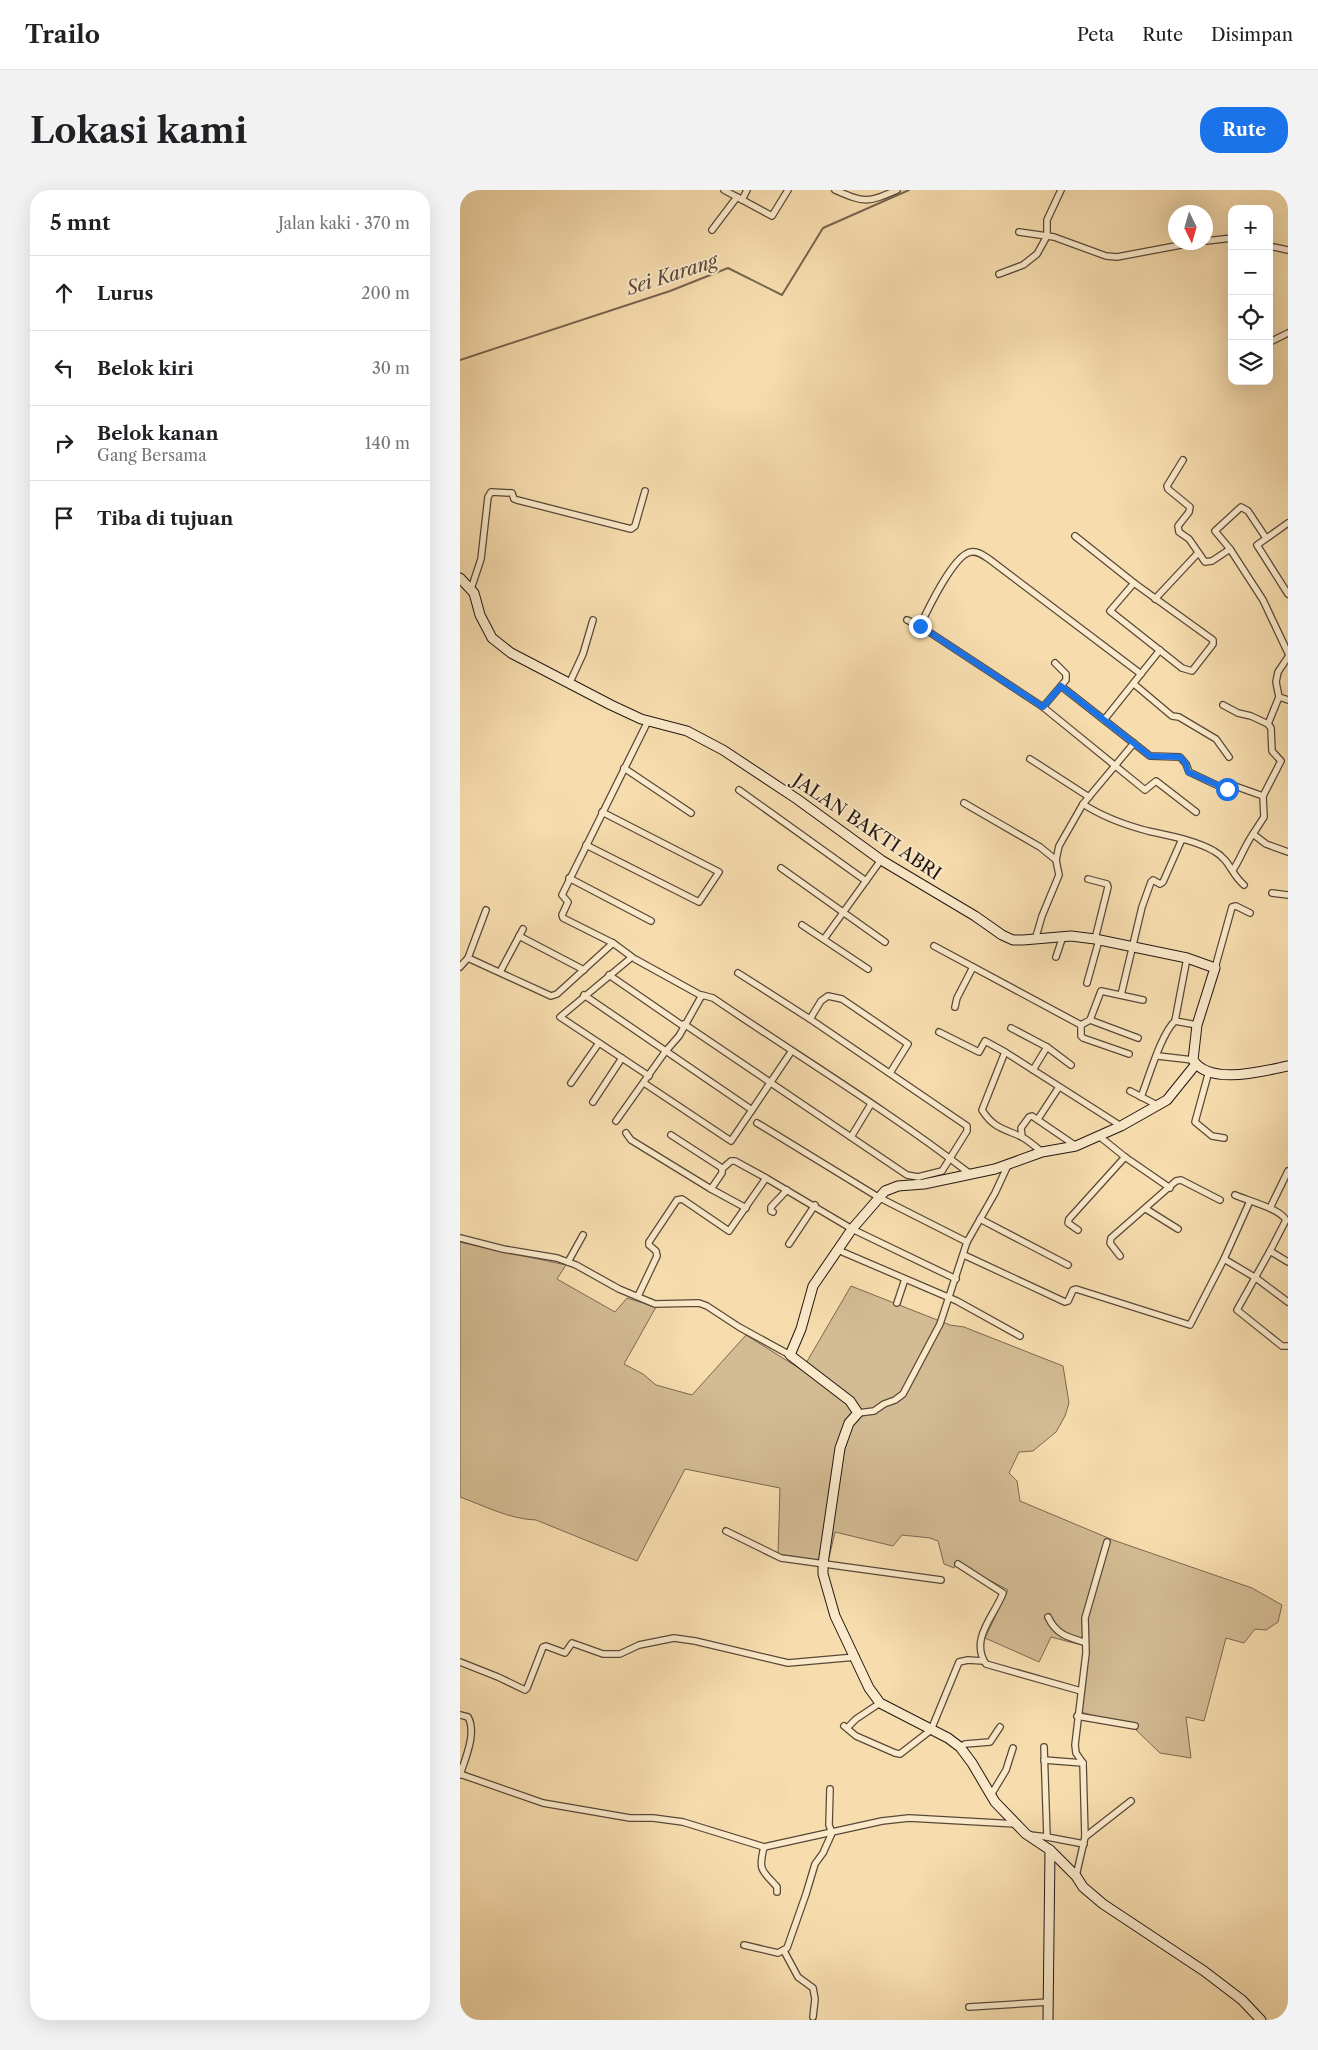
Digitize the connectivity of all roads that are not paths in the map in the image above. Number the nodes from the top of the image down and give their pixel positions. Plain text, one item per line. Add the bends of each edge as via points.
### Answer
1 (724, 190) edge
2 (747, 190) edge
3 (788, 190) edge
4 (834, 190) edge
5 (897, 190) edge
6 (1062, 190) edge
7 (739, 199) junction
8 (712, 230) dead end
9 (1019, 232) dead end
10 (1047, 236) junction
11 (1228, 238) edge
12 (1213, 240) edge
13 (1168, 247) edge
14 (1273, 247) edge
15 (1288, 250) edge
16 (999, 274) dead end
17 (1288, 334) edge
18 (1273, 341) edge
19 (1183, 460) dead end
20 (645, 491) dead end
21 (1287, 526) edge
22 (1075, 536) dead end
23 (1266, 538) junction
24 (1230, 549) junction
25 (1198, 553) junction
26 (460, 578) edge
27 (1134, 583) junction
28 (471, 589) junction
29 (1288, 594) edge
30 (1155, 598) junction
31 (593, 620) dead end
32 (907, 620) dead end
33 (920, 626) junction
34 (1160, 650) junction
35 (1288, 655) edge
36 (1055, 663) dead end
37 (1141, 674) junction
38 (570, 682) junction
39 (1134, 684) junction
40 (1061, 686) junction
41 (1279, 696) junction
42 (1288, 700) edge
43 (1223, 705) dead end
44 (1043, 707) junction
45 (1104, 720) junction
46 (648, 721) junction
47 (1268, 724) junction
48 (1134, 743) junction
49 (1228, 757) dead end
50 (1030, 759) dead end
51 (1115, 766) junction
52 (624, 768) junction
53 (739, 790) dead end
54 (1263, 796) junction
55 (1089, 797) junction
56 (964, 803) dead end
57 (1084, 804) junction
58 (602, 812) junction
59 (1196, 812) dead end
60 (691, 814) dead end
61 (1253, 834) junction
62 (1182, 839) junction
63 (586, 845) junction
64 (1288, 852) edge
65 (881, 860) junction
66 (1056, 860) junction
67 (781, 868) dead end
68 (1233, 870) junction
69 (569, 878) junction
70 (1088, 880) dead end
71 (866, 881) junction
72 (1244, 885) dead end
73 (1272, 893) dead end
74 (1288, 895) edge
75 (486, 910) dead end
76 (843, 913) junction
77 (1250, 913) dead end
78 (651, 921) dead end
79 (802, 925) dead end
80 (523, 929) dead end
81 (519, 936) junction
82 (1062, 936) junction
83 (824, 939) junction
84 (1098, 939) junction
85 (1035, 940) junction
86 (885, 942) dead end
87 (613, 943) junction
88 (934, 946) dead end
89 (1134, 946) junction
90 (1056, 957) dead end
91 (468, 958) junction
92 (1187, 958) junction
93 (635, 959) dead end
94 (460, 966) edge
95 (973, 967) junction
96 (1215, 968) junction
97 (868, 969) dead end
98 (584, 970) junction
99 (500, 972) junction
100 (738, 973) dead end
101 (609, 975) junction
102 (1088, 983) dead end
103 (584, 995) junction
104 (1121, 995) junction
105 (702, 996) junction
106 (1144, 1000) dead end
107 (955, 1007) dead end
108 (810, 1019) junction
109 (1090, 1020) junction
110 (1175, 1021) junction
111 (684, 1025) junction
112 (1081, 1025) junction
113 (1197, 1025) junction
114 (1011, 1028) dead end
115 (939, 1032) dead end
116 (1138, 1038) dead end
117 (598, 1043) junction
118 (1047, 1048) junction
119 (665, 1052) junction
120 (791, 1052) junction
121 (1005, 1052) junction
122 (1129, 1054) dead end
123 (1158, 1056) junction
124 (622, 1058) junction
125 (1195, 1062) junction
126 (1071, 1065) dead end
127 (1288, 1066) edge
128 (1033, 1070) junction
129 (1209, 1071) junction
130 (890, 1073) junction
131 (650, 1076) junction
132 (771, 1082) junction
133 (644, 1083) junction
134 (571, 1084) dead end
135 (1059, 1086) junction
136 (1130, 1091) dead end
137 (1141, 1097) junction
138 (593, 1102) dead end
139 (871, 1104) junction
140 (1159, 1106) junction
141 (752, 1110) junction
142 (1038, 1119) junction
143 (616, 1121) dead end
144 (758, 1123) dead end
145 (1122, 1126) junction
146 (626, 1133) dead end
147 (671, 1135) dead end
148 (1099, 1136) junction
149 (851, 1137) junction
150 (1022, 1137) junction
151 (1224, 1138) dead end
152 (1076, 1146) junction
153 (1042, 1152) junction
154 (1125, 1156) junction
155 (952, 1158) junction
156 (1008, 1165) junction
157 (722, 1169) junction
158 (1288, 1171) edge
159 (969, 1173) junction
160 (766, 1178) junction
161 (1170, 1188) junction
162 (710, 1189) junction
163 (787, 1190) junction
164 (1235, 1195) dead end
165 (878, 1197) junction
166 (1220, 1200) dead end
167 (1250, 1201) junction
168 (815, 1205) junction
169 (746, 1208) junction
170 (1270, 1208) junction
171 (1146, 1209) junction
172 (773, 1212) dead end
173 (980, 1219) junction
174 (852, 1229) junction
175 (1178, 1229) dead end
176 (1078, 1230) dead end
177 (582, 1235) dead end
178 (460, 1238) edge
179 (967, 1242) junction
180 (789, 1244) dead end
181 (838, 1250) junction
182 (1270, 1252) junction
183 (964, 1255) junction
184 (1120, 1256) dead end
185 (1224, 1259) junction
186 (568, 1262) junction
187 (1288, 1262) edge
188 (1068, 1265) dead end
189 (1256, 1278) junction
190 (905, 1279) junction
191 (956, 1279) junction
192 (638, 1296) junction
193 (950, 1299) junction
194 (1288, 1302) edge
195 (897, 1303) dead end
196 (1020, 1336) dead end
197 (1288, 1346) edge
198 (790, 1355) junction
199 (858, 1413) junction
200 (726, 1531) dead end
201 (1107, 1542) dead end
202 (823, 1564) junction
203 (958, 1564) dead end
204 (941, 1580) dead end
205 (1048, 1617) dead end
206 (1084, 1642) junction
207 (856, 1657) junction
208 (983, 1661) junction
209 (460, 1662) edge
210 (1081, 1691) junction
211 (880, 1703) junction
212 (460, 1715) edge
213 (1077, 1716) junction
214 (1135, 1726) dead end
215 (1000, 1727) dead end
216 (931, 1730) junction
217 (960, 1747) junction
218 (1044, 1747) dead end
219 (1013, 1748) dead end
220 (460, 1752) edge
221 (467, 1753) junction
222 (1044, 1760) junction
223 (1083, 1763) junction
224 (460, 1774) edge
225 (830, 1789) dead end
226 (991, 1795) junction
227 (1131, 1801) dead end
228 (1016, 1824) junction
229 (832, 1833) junction
230 (1026, 1834) junction
231 (1047, 1837) junction
232 (1085, 1837) junction
233 (1084, 1844) junction
234 (764, 1847) junction
235 (1050, 1850) junction
236 (1076, 1876) junction
237 (777, 1892) dead end
238 (744, 1945) dead end
239 (784, 1951) junction
240 (1049, 2002) junction
241 (969, 2007) dead end
242 (813, 2017) dead end
243 (1048, 2020) edge
244 (1260, 2020) edge

1 - 7 street
2 - 7 street
3 - 7 street via 772,216
4 - 5 street via 864,201 875,200
6 - 10 street via 1047,220
7 - 8 street
9 - 10 street
10 - 13 street via 1106,256 1117,257
10 - 16 street via 1037,254 1023,265
11 - 12 street
14 - 15 street
17 - 18 street
19 - 25 street via 1167,486 1190,507 1178,529
20 - 28 street via 635,526 631,529 517,500 512,493 491,492 481,559
21 - 23 street
22 - 27 street
23 - 24 street via 1248,511 1239,508 1215,531
23 - 29 street via 1256,545
24 - 25 street via 1209,562 1205,562
24 - 35 street via 1263,600
25 - 30 street
26 - 28 street, JALAN BAKTI ABRI
27 - 30 street
27 - 34 street via 1110,611
28 - 38 street, JALAN BAKTI ABRI via 486,629 498,644
30 - 34 street via 1213,640 1192,671 1185,670
31 - 38 street
32 - 33 street
33 - 37 street via 933,599 959,560 967,553 978,553 989,558
33 - 44 street
34 - 37 street
35 - 41 street via 1278,672
36 - 40 street via 1067,677
37 - 39 street
38 - 46 street, JALAN BAKTI ABRI
39 - 45 street
39 - 49 street via 1172,716 1216,739
40 - 44 street
40 - 45 street
41 - 42 street
41 - 47 street
43 - 47 street
44 - 51 street
45 - 48 street
46 - 52 street
46 - 65 street, JALAN BAKTI ABRI via 687,731 723,750
47 - 54 street via 1272,751 1281,762
48 - 51 street
48 - 54 street via 1153,757 1180,757 1188,772 1225,789 1232,785
50 - 55 street
51 - 55 street
51 - 59 street via 1145,790 1156,781
52 - 58 street
52 - 60 street
53 - 71 street
54 - 61 street via 1264,817
55 - 57 street
56 - 66 street via 1040,847
57 - 62 street via 1120,822
57 - 66 street via 1059,846
58 - 63 street
58 - 63 street via 719,872 699,902
61 - 64 street via 1266,844
61 - 68 street
62 - 68 street via 1215,852
62 - 89 street via 1164,882 1151,882
63 - 69 street
65 - 71 street
65 - 85 street, JALAN BAKTI ABRI via 1002,935 1013,940
66 - 85 street via 1059,875
67 - 76 street
68 - 72 street via 1234,877
69 - 78 street
69 - 87 street via 562,895 568,902 563,918
70 - 84 street via 1107,884 1108,887
71 - 76 street
73 - 74 street
75 - 91 street
76 - 83 street
76 - 86 street
77 - 96 street via 1232,907
79 - 83 street
80 - 81 street
81 - 98 street
81 - 99 street
82 - 84 street, JALAN BAKTI ABRI
82 - 85 street, JALAN BAKTI ABRI
82 - 90 street
83 - 97 street
84 - 89 street, JALAN BAKTI ABRI
84 - 102 street
87 - 98 street
87 - 101 street via 632,957
88 - 95 street
89 - 92 street, JALAN BAKTI ABRI
89 - 104 street
91 - 94 street
91 - 99 street
92 - 96 street, JALAN BAKTI ABRI
92 - 110 street
93 - 105 street
95 - 107 street
95 - 112 street
96 - 113 street
98 - 99 street via 551,996
100 - 108 street
101 - 103 street
101 - 111 street
103 - 117 street via 560,1017
103 - 119 street
104 - 106 street
104 - 109 street via 1103,990 1099,992
105 - 111 street
105 - 120 street via 713,998
108 - 130 street
108 - 130 street via 828,996 842,999 908,1044
109 - 112 street
109 - 116 street
110 - 113 street
110 - 123 street
111 - 119 street
111 - 132 street
112 - 122 street via 1083,1038
113 - 125 street
114 - 118 street
115 - 121 street via 979,1052 985,1040
117 - 124 street
117 - 134 street
118 - 126 street
118 - 128 street
119 - 131 street
119 - 141 street
120 - 132 street
120 - 139 street
121 - 128 street
121 - 150 street via 982,1110 1002,1129
123 - 125 street
123 - 137 street
124 - 131 street
124 - 138 street
125 - 129 street
125 - 140 street via 1174,1094
127 - 129 street via 1240,1075
128 - 135 street
129 - 151 street via 1195,1122 1212,1136
130 - 155 street via 967,1126
131 - 133 street
132 - 141 street
132 - 149 street
133 - 141 street via 732,1140
133 - 143 street
135 - 142 street
135 - 145 street
136 - 137 street
137 - 140 street
139 - 149 street
139 - 155 street
140 - 145 street
142 - 150 street via 1029,1116 1021,1128
142 - 152 street
144 - 165 street
145 - 148 street
146 - 162 street
147 - 157 street
148 - 152 street
148 - 154 street
149 - 155 street via 911,1176 940,1172
150 - 153 street
152 - 153 street
153 - 156 street
154 - 161 street
154 - 176 street via 1069,1219 1068,1223
155 - 159 street
156 - 159 street
156 - 173 street
157 - 160 street via 734,1161
157 - 162 street
158 - 170 street
159 - 165 street via 892,1188
160 - 163 street
160 - 169 street
161 - 166 street via 1181,1180
161 - 171 street
162 - 169 street
163 - 168 street
163 - 172 street via 771,1207
164 - 167 street
165 - 174 street
165 - 179 street
167 - 170 street
167 - 185 street
168 - 174 street
168 - 180 street
169 - 192 street via 729,1231 682,1199 677,1200 649,1242 657,1256
170 - 182 street via 1286,1220
171 - 175 street
171 - 184 street via 1110,1240
173 - 179 street
173 - 188 street
174 - 181 street
174 - 191 street
177 - 186 street
178 - 186 street
179 - 183 street
181 - 190 street
181 - 198 street via 813,1286
182 - 187 street
182 - 189 street
183 - 185 street via 1065,1302 1076,1289 1186,1325 1192,1323
183 - 191 street
185 - 189 street
186 - 192 street
189 - 194 street
189 - 197 street via 1237,1310 1282,1346
190 - 193 street
190 - 195 street
191 - 193 street
192 - 198 street via 659,1305 699,1303
193 - 196 street
193 - 199 street via 903,1394 874,1411
198 - 199 street via 850,1401
199 - 202 street via 849,1422 840,1448
200 - 202 street via 781,1558
201 - 206 street via 1085,1618
202 - 204 street
202 - 207 street via 835,1616
203 - 208 street via 1003,1592 981,1636
205 - 206 street via 1053,1628 1061,1634
206 - 210 street via 1086,1653
207 - 209 street via 788,1663 674,1638 639,1645 620,1654 603,1654 572,1643 565,1653 543,1647 525,1690
207 - 211 street via 865,1680
208 - 210 street via 992,1667
208 - 216 street via 959,1662
210 - 213 street
211 - 216 street
211 - 216 street via 845,1727 856,1736 895,1754 900,1754
212 - 221 street via 468,1717 471,1725
213 - 214 street
213 - 223 street via 1076,1753
215 - 217 street via 990,1742
216 - 217 street
217 - 226 street
218 - 222 street
219 - 226 street via 1006,1770
220 - 221 street
221 - 224 street
222 - 223 street
222 - 231 street
223 - 232 street
224 - 234 street via 543,1803 630,1818 683,1822
225 - 229 street via 829,1825
226 - 228 street
227 - 232 street
228 - 229 street via 908,1818
228 - 230 street
229 - 234 street
229 - 239 street via 824,1852 814,1864
230 - 231 street
230 - 235 street
231 - 233 street
232 - 233 street
233 - 236 street
234 - 237 street via 762,1872 777,1886
235 - 236 street
235 - 240 street
236 - 244 street via 1083,1887 1103,1904 1204,1971 1242,2000
238 - 239 street via 769,1952
239 - 242 street via 798,1977 813,1988 816,1999
240 - 241 street
240 - 243 street

